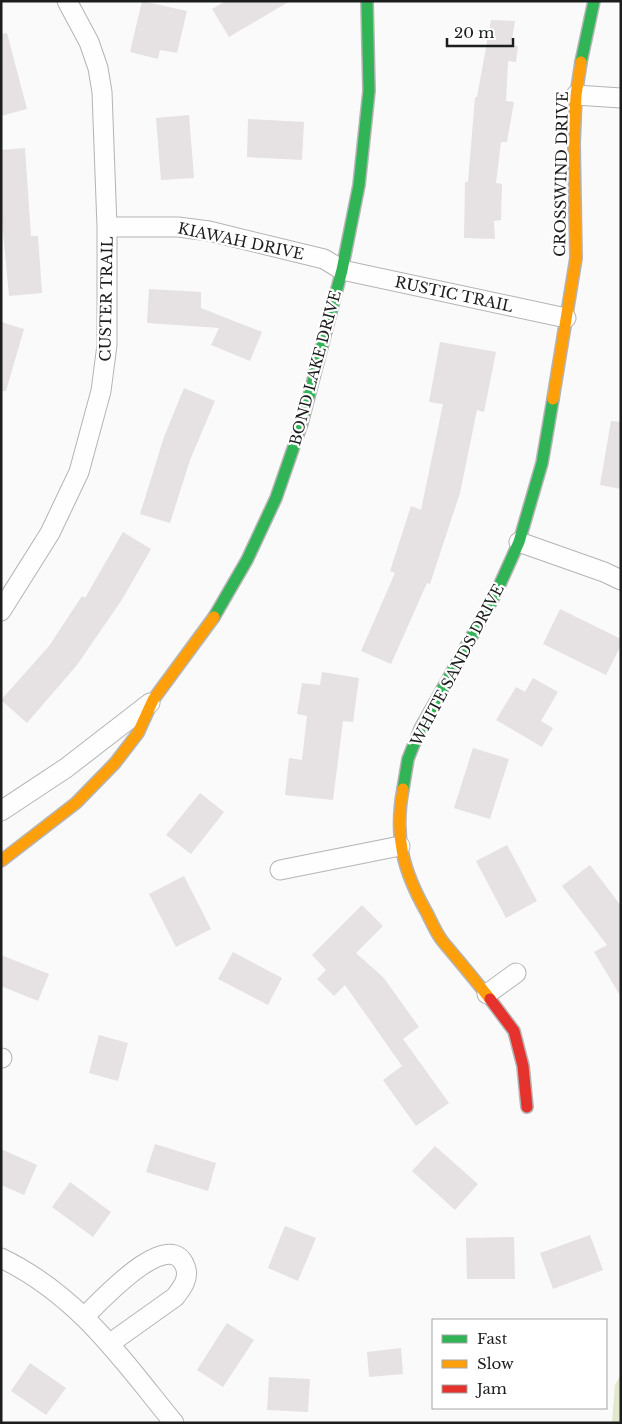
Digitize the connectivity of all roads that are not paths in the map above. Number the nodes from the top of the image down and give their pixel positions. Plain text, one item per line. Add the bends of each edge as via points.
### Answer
1 (67, 1) edge
2 (367, 1) edge
3 (594, 1) edge
4 (576, 95) junction
5 (621, 98) edge
6 (107, 228) junction
7 (342, 270) junction
8 (566, 318) junction
9 (519, 542) junction
10 (621, 580) edge
11 (1, 612) edge
12 (153, 700) junction
13 (1, 811) edge
14 (400, 846) junction
15 (1, 861) edge
16 (280, 870) dead end
17 (516, 974) dead end
18 (487, 994) junction
19 (527, 1107) dead end
20 (1, 1258) edge
21 (85, 1316) junction
22 (109, 1344) junction
23 (174, 1423) edge

1 - 6 street, CUSTER TRAIL via 90,42 98,68 102,92
2 - 7 street, BOND LAKE DRIVE via 369,91 365,138
3 - 4 street, CROSSWIND DRIVE
4 - 5 street
4 - 8 street, CROSSWIND DRIVE via 576,258
6 - 7 street, KIAWAH DRIVE via 178,226 209,231 324,260
6 - 11 street, CUSTER TRAIL via 107,345 101,391 86,452 50,533
7 - 8 street, RUSTIC TRAIL
7 - 12 street, BOND LAKE DRIVE via 302,423 276,498 221,608
8 - 9 street, WHITE SANDS DRIVE via 542,463
9 - 10 street
9 - 14 street, WHITE SANDS DRIVE via 496,593 420,729 408,759 399,811
12 - 13 street, BOND LAKE DRIVE via 66,768
12 - 15 street, BOND LAKE DRIVE via 138,732 115,763 76,803
14 - 16 street
14 - 18 street, WHITE SANDS DRIVE via 411,885 429,919 443,942
17 - 18 street
18 - 19 street, WHITE SANDS DRIVE via 514,1031 523,1066
20 - 21 street via 51,1287
21 - 22 street
21 - 22 street via 150,1258 170,1254 181,1259 186,1266 187,1277 176,1297
22 - 23 street

